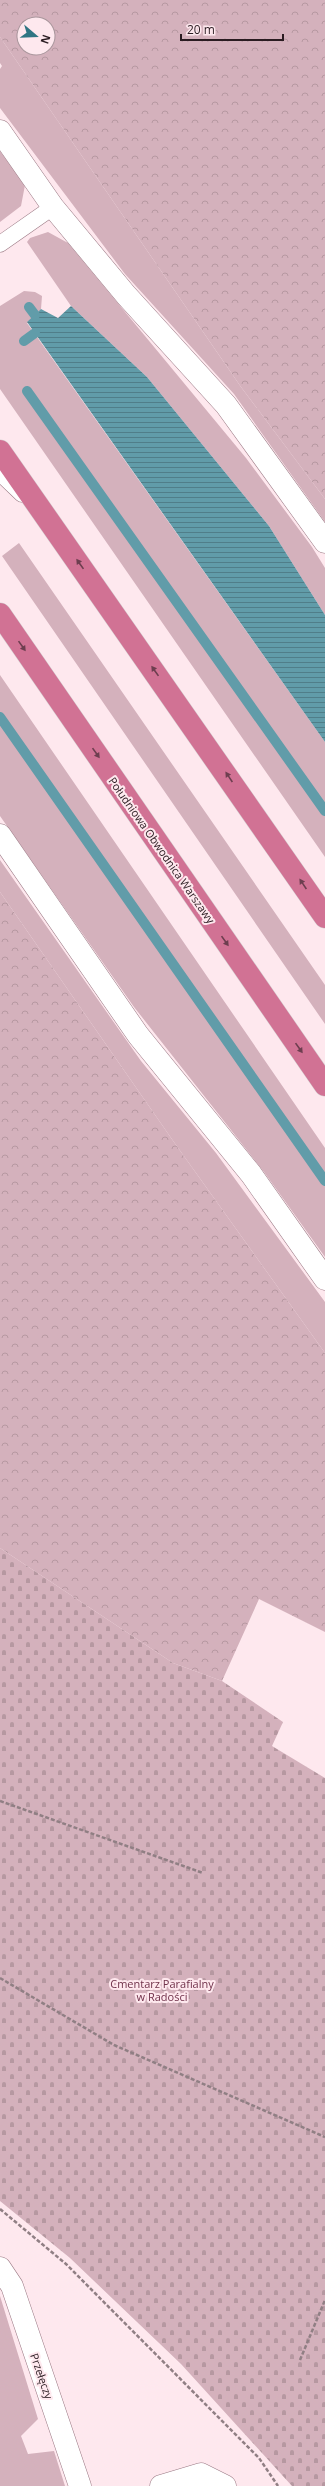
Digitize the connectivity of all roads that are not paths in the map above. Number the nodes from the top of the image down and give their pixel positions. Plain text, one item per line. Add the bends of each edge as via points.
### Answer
1 (0, 131) edge
2 (53, 207) junction
3 (0, 244) edge
4 (0, 451) edge
5 (0, 473) edge
6 (48, 519) junction
7 (325, 542) edge
8 (0, 614) edge
9 (0, 835) edge
10 (325, 916) edge
11 (325, 1086) edge
12 (325, 1279) edge
13 (0, 2268) edge
14 (80, 2486) edge
15 (161, 2486) edge
16 (225, 2486) edge

1 - 2 street
2 - 3 lane
2 - 7 street via 126,295 226,405
4 - 6 highway
5 - 6 lane
10 -> 6 highway
8 -> 11 highway, Południowa Obwodnica Warszawy
9 - 12 street via 138,1035 251,1174
13 - 14 street, Przełęczy via 12,2286
15 - 16 street via 201,2474

